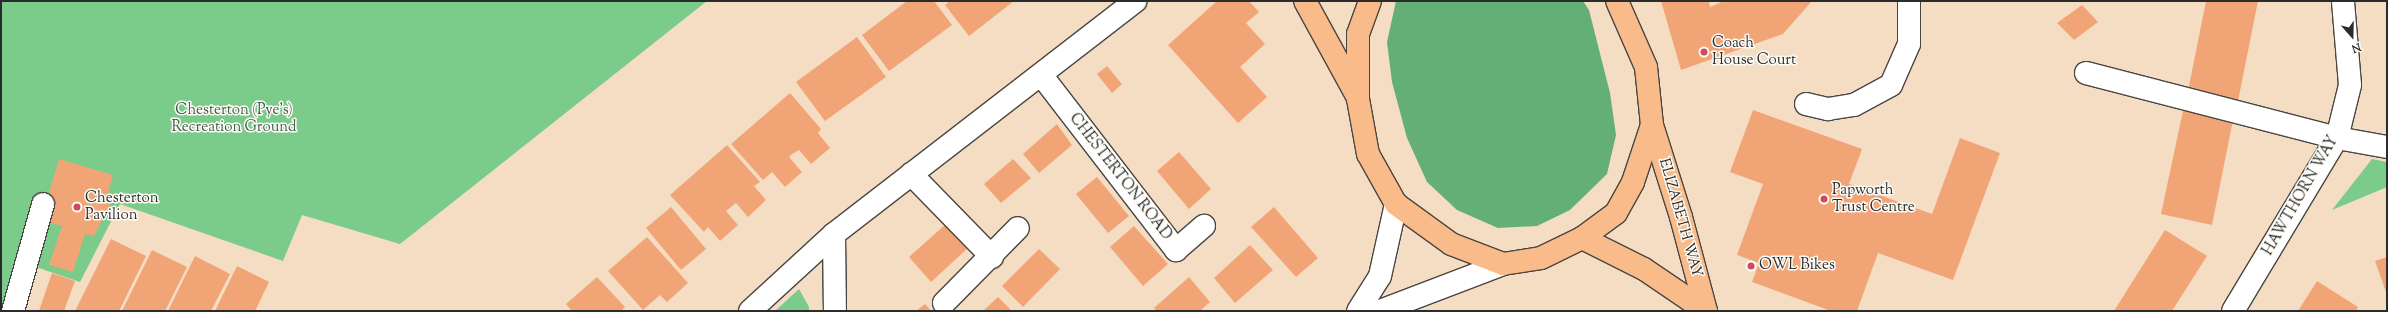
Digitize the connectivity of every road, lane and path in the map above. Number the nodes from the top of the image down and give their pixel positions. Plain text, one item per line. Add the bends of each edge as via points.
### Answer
1 (1136, 1) edge
2 (1305, 1) edge
3 (1370, 1) edge
4 (1617, 1) edge
5 (1909, 1) edge
6 (2343, 1) edge
7 (2086, 73) dead end
8 (1042, 76) junction
9 (1358, 99) junction
10 (1806, 104) dead end
11 (1652, 125) junction
12 (2337, 138) junction
13 (2387, 147) edge
14 (911, 174) junction
15 (43, 204) dead end
16 (1396, 204) junction
17 (1204, 226) dead end
18 (1018, 228) dead end
19 (834, 234) junction
20 (1582, 238) junction
21 (992, 257) junction
22 (1503, 264) junction
23 (944, 303) dead end
24 (13, 311) edge
25 (750, 311) edge
26 (835, 311) edge
27 (1358, 311) edge
28 (1380, 311) edge
29 (1706, 311) edge
30 (2233, 311) edge

1 - 8 street
2 - 9 main road
3 - 9 main road via 1358,34
4 - 11 main road via 1646,67
5 - 10 street via 1909,44 1891,85 1854,105 1828,109
6 - 12 street, HAWTHORN WAY via 2350,85
7 - 12 street
8 - 14 street
8 - 17 street, CHESTERTON ROAD via 1176,250
9 - 16 main road via 1368,154
11 - 20 main road via 1633,182 1616,213
11 - 29 main road, ELIZABETH WAY via 1681,217
12 - 13 street
12 - 30 street, HAWTHORN WAY
14 - 19 street
14 - 21 street
15 - 24 street
16 - 22 main road via 1451,244
16 - 27 street via 1380,276
18 - 21 street
19 - 25 street
19 - 26 street
20 - 22 main road via 1541,258
20 - 29 main road, ELIZABETH WAY via 1644,269
21 - 23 street
22 - 28 street

